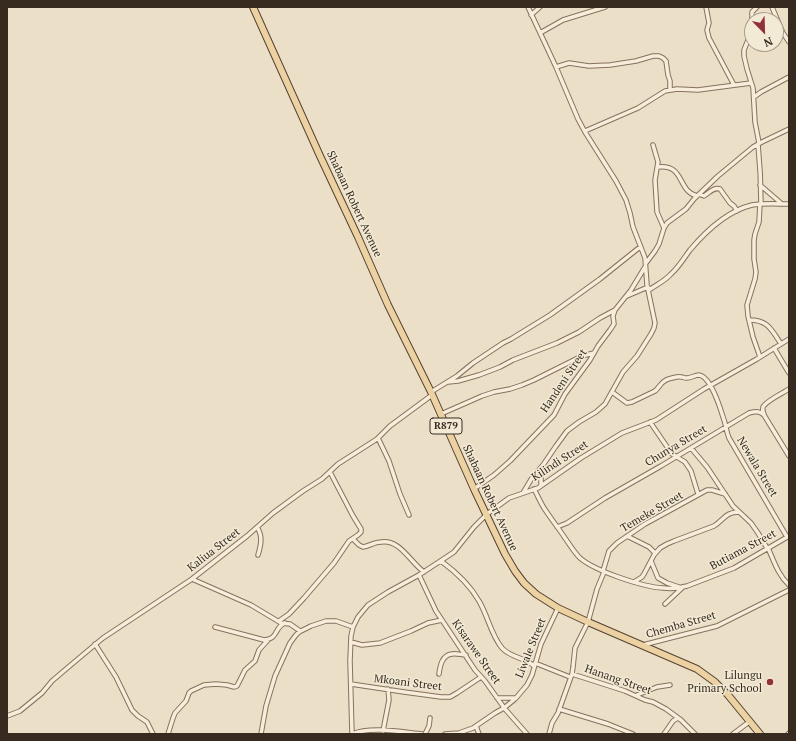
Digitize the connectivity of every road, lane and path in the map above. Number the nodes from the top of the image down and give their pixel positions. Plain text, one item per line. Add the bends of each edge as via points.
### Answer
1 (253, 7) edge
2 (528, 7) edge
3 (540, 7) edge
4 (605, 7) edge
5 (706, 7) edge
6 (772, 7) edge
7 (531, 15) junction
8 (540, 33) junction
9 (789, 42) edge
10 (744, 52) edge
11 (556, 67) junction
12 (789, 77) edge
13 (751, 83) junction
14 (734, 85) junction
15 (670, 90) junction
16 (754, 97) junction
17 (789, 129) edge
18 (585, 131) junction
19 (759, 144) junction
20 (653, 145) dead end
21 (658, 167) junction
22 (760, 185) junction
23 (698, 195) junction
24 (761, 204) junction
25 (782, 204) junction
26 (789, 204) edge
27 (737, 211) junction
28 (664, 228) junction
29 (640, 247) junction
30 (646, 264) junction
31 (648, 288) junction
32 (626, 296) junction
33 (615, 310) junction
34 (749, 320) junction
35 (789, 339) edge
36 (781, 344) junction
37 (774, 348) junction
38 (594, 353) junction
39 (760, 356) junction
40 (789, 373) edge
41 (447, 382) junction
42 (711, 386) junction
43 (789, 389) edge
44 (612, 392) junction
45 (431, 394) junction
46 (441, 414) junction
47 (764, 415) junction
48 (650, 422) junction
49 (726, 427) junction
50 (378, 438) junction
51 (691, 448) junction
52 (669, 452) junction
53 (789, 456) edge
54 (676, 457) junction
55 (668, 462) junction
56 (538, 470) junction
57 (330, 472) junction
58 (542, 485) junction
59 (474, 489) junction
60 (534, 489) junction
61 (523, 493) junction
62 (698, 494) junction
63 (725, 494) junction
64 (739, 512) junction
65 (487, 514) junction
66 (409, 515) dead end
67 (257, 527) junction
68 (557, 527) junction
69 (627, 536) junction
70 (788, 536) edge
71 (353, 539) junction
72 (768, 548) junction
73 (655, 553) junction
74 (258, 555) dead end
75 (441, 561) junction
76 (651, 562) junction
77 (604, 571) junction
78 (424, 572) junction
79 (419, 575) junction
80 (192, 579) junction
81 (634, 582) junction
82 (789, 585) edge
83 (681, 588) junction
84 (789, 590) edge
85 (665, 604) dead end
86 (558, 608) junction
87 (442, 620) junction
88 (278, 621) junction
89 (588, 622) junction
90 (286, 623) junction
91 (215, 627) dead end
92 (353, 627) junction
93 (300, 631) junction
94 (268, 640) junction
95 (351, 642) junction
96 (95, 644) junction
97 (642, 646) junction
98 (466, 655) junction
99 (535, 664) junction
100 (439, 674) dead end
101 (571, 675) junction
102 (481, 677) junction
103 (351, 684) junction
104 (670, 685) dead end
105 (388, 690) junction
106 (637, 695) junction
107 (497, 698) junction
108 (516, 698) junction
109 (504, 708) junction
110 (559, 709) junction
111 (7, 716) edge
112 (430, 718) dead end
113 (678, 718) junction
114 (749, 722) junction
115 (476, 726) junction
116 (381, 732) edge
117 (153, 734) edge
118 (168, 734) edge
119 (261, 734) edge
120 (352, 734) edge
121 (422, 734) edge
122 (426, 734) edge
123 (445, 734) edge
124 (479, 734) edge
125 (527, 734) edge
126 (550, 734) edge
127 (633, 734) edge
128 (664, 734) edge
129 (695, 734) edge
130 (733, 734) edge
131 (760, 734) edge

1 - 45 main road, Shabaan Robert Avenue / R879
2 - 7 street
3 - 7 street
4 - 8 street via 563,20
5 - 14 street via 709,38
6 - 9 street
7 - 8 street
8 - 11 street
10 - 13 street
11 - 15 street via 569,64 610,65 659,56 666,61
11 - 18 street
12 - 16 street
13 - 14 street
13 - 16 street
14 - 15 street via 698,90
15 - 18 street via 638,108
16 - 19 street via 753,111
17 - 19 street
18 - 29 street via 626,200
19 - 22 street
19 - 23 street
20 - 21 street
21 - 23 street via 669,168 675,172 690,193
21 - 28 street via 655,180 657,212
22 - 24 street
22 - 25 street
23 - 27 street via 704,196 716,188 720,189
23 - 28 street
24 - 25 street
24 - 27 street
24 - 34 street via 754,240 756,272 747,305
25 - 26 street
27 - 31 street via 706,233 671,274
28 - 30 street, Handeni Street via 657,247
29 - 30 street
29 - 41 street, Kaliua Street via 550,315 503,343
30 - 31 street
30 - 32 street, Handeni Street
31 - 32 street
31 - 44 street via 654,328
32 - 33 street, Handeni Street
33 - 38 street, Handeni Street via 614,324
33 - 41 street via 557,343 479,375
34 - 36 street via 765,323
34 - 39 street
35 - 36 street, Kilindi Street
36 - 37 street, Kilindi Street
37 - 39 street, Kilindi Street
37 - 40 street
38 - 46 street via 577,358 510,390 482,396
38 - 59 street, Handeni Street via 550,419 510,461
39 - 42 street, Kilindi Street
41 - 45 street, Kaliua Street
42 - 44 street via 701,375 696,375 664,381 655,391 632,402 627,403
42 - 48 street, Kilindi Street
42 - 49 street, Newala Street
43 - 47 street via 764,406
44 - 56 street via 602,407 568,431
45 - 46 main road, Shabaan Robert Avenue / R879
45 - 50 street, Kaliua Street
46 - 59 main road, Shabaan Robert Avenue / R879
47 - 49 street, Chunya Street via 756,411
47 - 53 street
48 - 52 street
48 - 58 street, Kilindi Street via 622,433
49 - 51 street, Chunya Street
49 - 70 street, Newala Street via 729,438
50 - 57 street, Kaliua Street
50 - 66 street
51 - 54 street, Chunya Street
51 - 63 street
52 - 54 street
52 - 55 street
54 - 55 street, Chunya Street
54 - 62 street via 687,465
55 - 68 street, Chunya Street
56 - 58 street
56 - 61 street
57 - 67 street, Kaliua Street via 272,513
57 - 71 street via 361,528 360,534
58 - 60 street, Kilindi Street
59 - 65 main road, Shabaan Robert Avenue / R879
60 - 61 street, Kilindi Street
60 - 68 street, Butiama Street
61 - 65 street, Kilindi Street via 509,498
62 - 63 street, Temeke Street via 707,490
62 - 69 street, Temeke Street
63 - 64 street
64 - 72 street via 751,523
64 - 73 street via 729,513 714,526 667,544
65 - 75 street, Kilindi Street via 454,552
65 - 86 main road, Shabaan Robert Avenue / R879 via 505,554 524,583
67 - 74 street via 261,535
67 - 80 street, Kaliua Street
68 - 77 street, Butiama Street via 579,558
69 - 73 street via 649,547
69 - 77 street, Temeke Street via 611,549
70 - 72 street, Butiama Street
71 - 78 street via 363,547 380,542 393,542
71 - 88 street via 320,581 289,614
72 - 82 street via 779,573
72 - 83 street, Butiama Street via 727,571
73 - 76 street
75 - 78 street, Kilindi Street
75 - 99 street, Hanang Street via 458,574 479,601 502,648
76 - 81 street via 642,577
76 - 83 street via 658,578
77 - 81 street, Butiama Street
77 - 89 street, Temeke Street
78 - 79 street, Kilindi Street
79 - 87 street, Kisarawe Street
79 - 92 street, Kilindi Street via 368,605
80 - 88 street
80 - 96 street, Kaliua Street
81 - 83 street, Butiama Street via 663,588
83 - 85 street
84 - 97 street, Chemba Street via 717,626
86 - 89 main road, Shabaan Robert Avenue / R879
86 - 99 street, Liwale Street via 542,640
87 - 95 street via 428,623 380,643 362,645
87 - 98 street, Kisarawe Street
88 - 90 street
89 - 97 main road, Shabaan Robert Avenue / R879
89 - 101 street, Temeke Street via 575,648
90 - 93 street
90 - 94 street via 281,624 275,636
91 - 94 street
92 - 93 street via 336,621 326,621
92 - 95 street, Kilindi Street
93 - 119 street via 290,643 280,665 266,706
94 - 118 street via 255,661 245,670 236,687 204,685 190,692 175,713
95 - 103 street, Kilindi Street
96 - 111 street, Kaliua Street via 52,681 42,694 20,711
96 - 117 street via 116,677 132,710 147,722
97 - 114 main road, Shabaan Robert Avenue / R879 via 697,669 728,695
98 - 100 street via 452,654 446,657 441,663
98 - 102 street, Kisarawe Street
99 - 101 street, Hanang Street
99 - 108 street, Liwale Street via 527,685
101 - 106 street, Hanang Street
101 - 110 street, Temeke Street
102 - 105 street, Mkoani Street via 450,696
102 - 107 street, Kisarawe Street
103 - 105 street, Mkoani Street
103 - 120 street, Kilindi Street
104 - 106 street via 657,686
105 - 116 street via 389,700
106 - 113 street, Hanang Street
107 - 108 street
107 - 109 street, Kisarawe Street
108 - 109 street, Liwale Street
109 - 115 street
109 - 125 street, Kisarawe Street
110 - 126 street, Temeke Street via 552,722
110 - 127 street
112 - 122 street
113 - 128 street
113 - 129 street, Hanang Street
114 - 130 street
114 - 131 main road, Shabaan Robert Avenue / R879
115 - 123 street
115 - 124 street
116 - 120 street via 366,730
116 - 121 street

